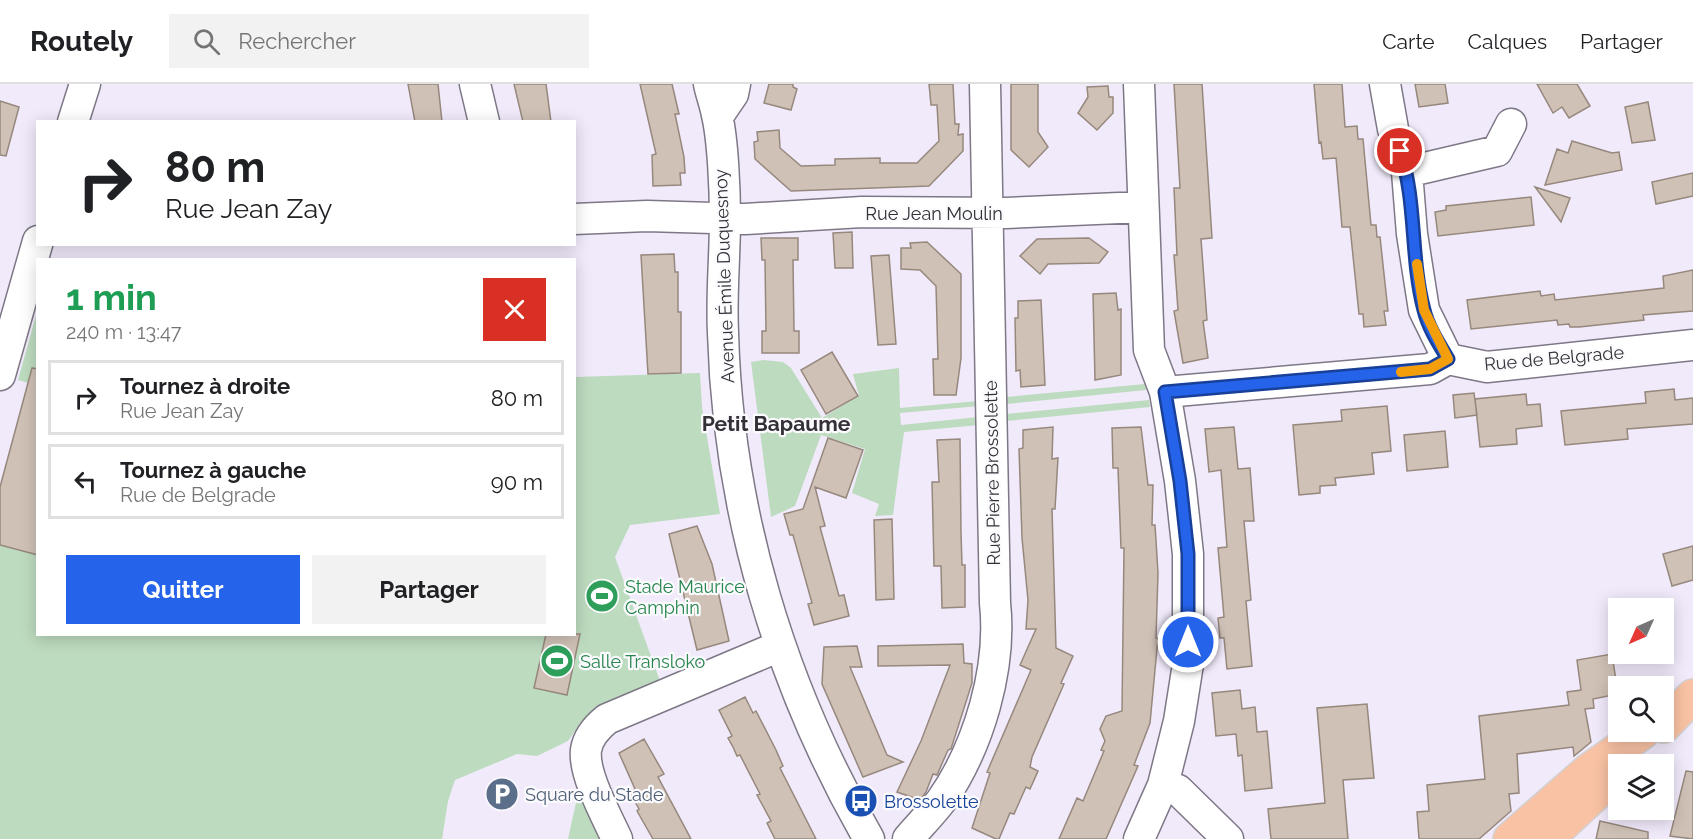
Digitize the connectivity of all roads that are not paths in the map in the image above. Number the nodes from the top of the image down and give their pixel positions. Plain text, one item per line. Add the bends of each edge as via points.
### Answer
1 (85, 84) edge
2 (475, 84) edge
3 (709, 84) edge
4 (735, 84) edge
5 (985, 84) edge
6 (1139, 84) edge
7 (1386, 84) edge
8 (718, 116) junction
9 (74, 120) edge
10 (484, 120) edge
11 (1511, 124) dead end
12 (1407, 172) junction
13 (1142, 207) junction
14 (988, 213) junction
15 (725, 218) junction
16 (576, 219) edge
17 (37, 246) edge
18 (1693, 345) edge
19 (1448, 359) junction
20 (0, 375) edge
21 (1165, 392) junction
22 (780, 646) junction
23 (1691, 697) edge
24 (1674, 710) edge
25 (1674, 715) edge
26 (1629, 742) edge
27 (1648, 742) edge
28 (1637, 754) edge
29 (1608, 782) edge
30 (1163, 785) junction
31 (617, 839) edge
32 (868, 839) edge
33 (908, 839) edge
34 (1139, 839) edge
35 (1228, 839) edge
36 (1510, 839) edge
37 (1547, 839) edge

1 - 9 street
2 - 10 street
3 - 8 street, Avenue Émile Duquesnoy
4 - 8 street
5 - 14 street, Rue Pierre Brossolette
6 - 13 street
7 - 12 street via 1393,129
8 - 15 street, Avenue Émile Duquesnoy
11 - 12 street via 1497,151
12 - 19 street via 1424,310
13 - 14 street, Rue Jean Moulin
13 - 21 street via 1149,350
14 - 15 street, Rue Jean Moulin
14 - 33 street, Rue Pierre Brossolette via 994,603 998,630 995,654 979,720 964,760 941,800
15 - 16 street, Rue Jean Moulin
15 - 22 street, Avenue Émile Duquesnoy via 723,332 730,430 755,563
17 - 20 street
18 - 19 street, Rue de Belgrade via 1487,367
19 - 21 street via 1430,369
21 - 30 street via 1188,554 1188,664
22 - 31 street via 607,720 597,728 586,752 592,780
22 - 32 street, Avenue Émile Duquesnoy via 811,729
23 - 24 main road
23 - 25 main road
26 - 36 main road via 1588,771
27 - 28 main road
29 - 37 main road
30 - 34 street
30 - 35 street via 1178,790

